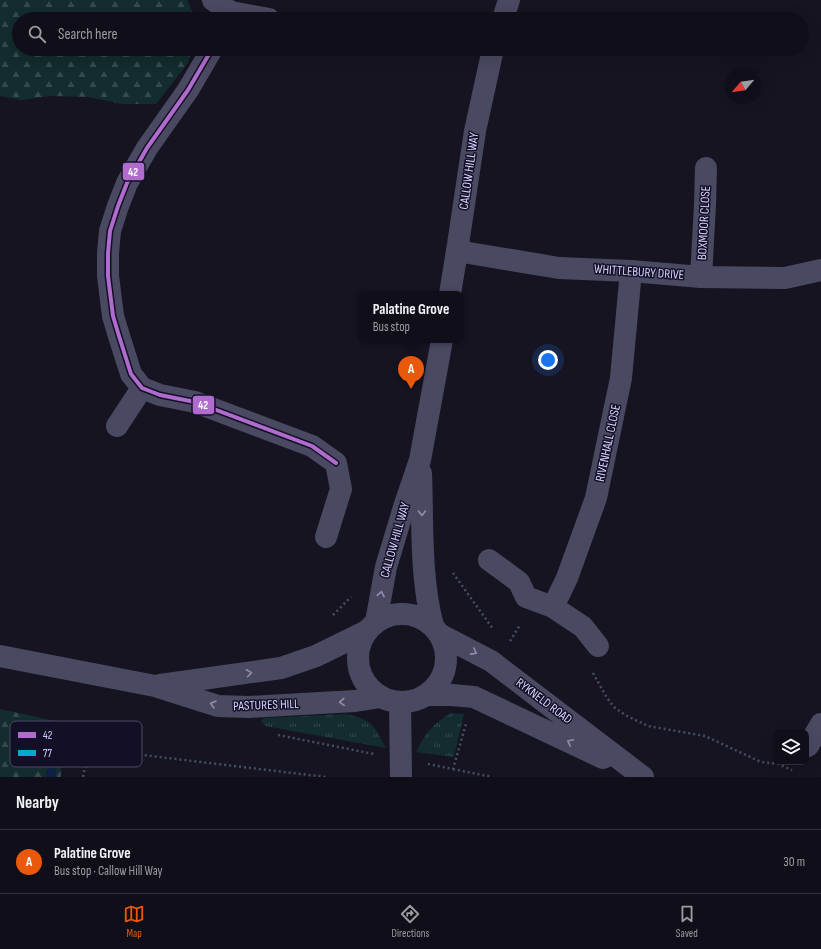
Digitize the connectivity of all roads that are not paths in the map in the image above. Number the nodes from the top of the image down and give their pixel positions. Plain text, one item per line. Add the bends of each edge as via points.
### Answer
1 (214, 0) edge
2 (509, 0) edge
3 (225, 12) edge
4 (505, 12) edge
5 (208, 56) edge
6 (486, 56) edge
7 (706, 168) dead end
8 (457, 251) junction
9 (821, 270) edge
10 (631, 271) junction
11 (701, 277) junction
12 (450, 291) edge
13 (441, 343) edge
14 (142, 388) junction
15 (117, 426) dead end
16 (420, 460) junction
17 (326, 537) dead end
18 (489, 560) dead end
19 (553, 607) junction
20 (371, 627) junction
21 (436, 630) junction
22 (598, 646) dead end
23 (0, 656) edge
24 (155, 686) junction
25 (426, 695) junction
26 (390, 700) junction
27 (821, 724) edge
28 (809, 744) edge
29 (400, 777) edge
30 (643, 777) edge

1 - 3 street
2 - 4 street
5 - 14 street via 127,183 110,231 108,276 113,316 131,374
6 - 8 street, CALLOW HILL WAY
7 - 11 street, BOXMOOR CLOSE
8 - 10 street, WHITTLEBURY DRIVE via 559,268
8 - 12 street, CALLOW HILL WAY
9 - 11 street, WHITTLEBURY DRIVE via 785,278
10 - 11 street, WHITTLEBURY DRIVE
10 - 19 street, RIVENHALL CLOSE via 621,378 596,498 567,578
13 - 16 street, CALLOW HILL WAY
14 - 15 street
14 - 17 street via 160,395 195,402 312,446 336,463 341,489
20 -> 16 street, CALLOW HILL WAY via 386,567
16 -> 21 street, CALLOW HILL WAY via 427,604
18 - 19 street via 519,582 526,597
19 - 22 street via 583,627
20 - 21 street via 394,614 408,614 421,618
24 -> 20 street, PASTURES HILL via 281,668 316,656
20 - 26 street via 359,647 358,662 369,688
21 - 25 street via 446,648 446,658 441,679
21 -> 30 street, RYKNELD ROAD via 491,661
23 - 24 street, PASTURES HILL
26 -> 24 street, PASTURES HILL via 249,707 218,706
25 - 26 street via 415,701
30 -> 25 street, RYKNELD ROAD via 474,697
26 - 29 street
27 - 28 street

